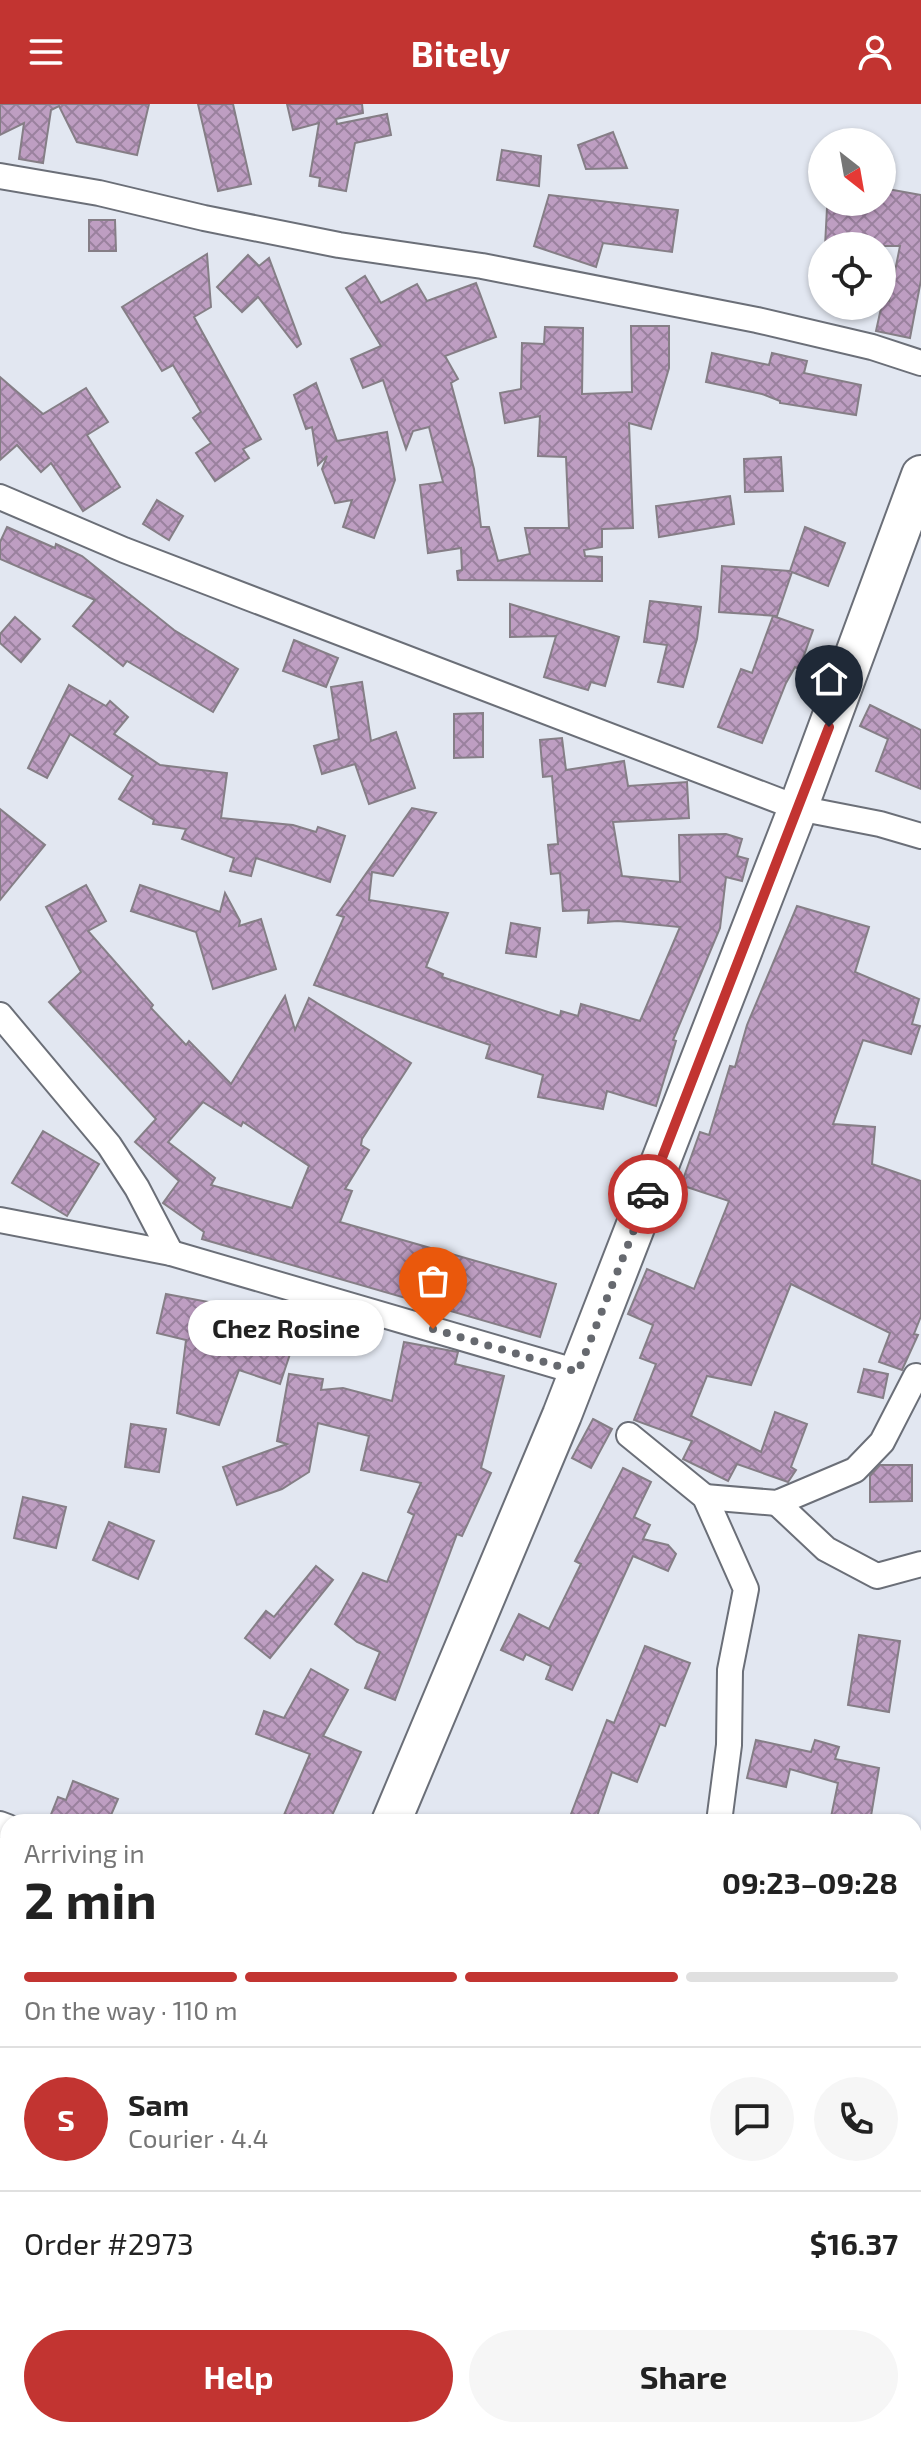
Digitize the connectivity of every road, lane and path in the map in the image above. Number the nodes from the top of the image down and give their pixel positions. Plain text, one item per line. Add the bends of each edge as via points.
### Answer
1 (0, 176) edge
2 (921, 363) edge
3 (921, 475) edge
4 (0, 497) edge
5 (798, 808) junction
6 (921, 836) edge
7 (0, 1015) edge
8 (0, 1220) edge
9 (171, 1253) junction
10 (578, 1372) junction
11 (916, 1376) dead end
12 (629, 1435) dead end
13 (705, 1497) junction
14 (777, 1503) junction
15 (921, 1564) edge
16 (394, 1814) edge
17 (720, 1814) edge

1 - 2 street via 339,245 482,266 757,320
3 - 5 main road
4 - 5 street via 124,550
5 - 6 street
5 - 10 main road
7 - 9 street via 109,1145
8 - 9 street
9 - 10 street
10 - 16 main road
11 - 14 street via 882,1442 855,1470
12 - 13 street
13 - 14 street
13 - 17 street via 746,1589 730,1670 729,1745
14 - 15 street via 826,1549 877,1576

